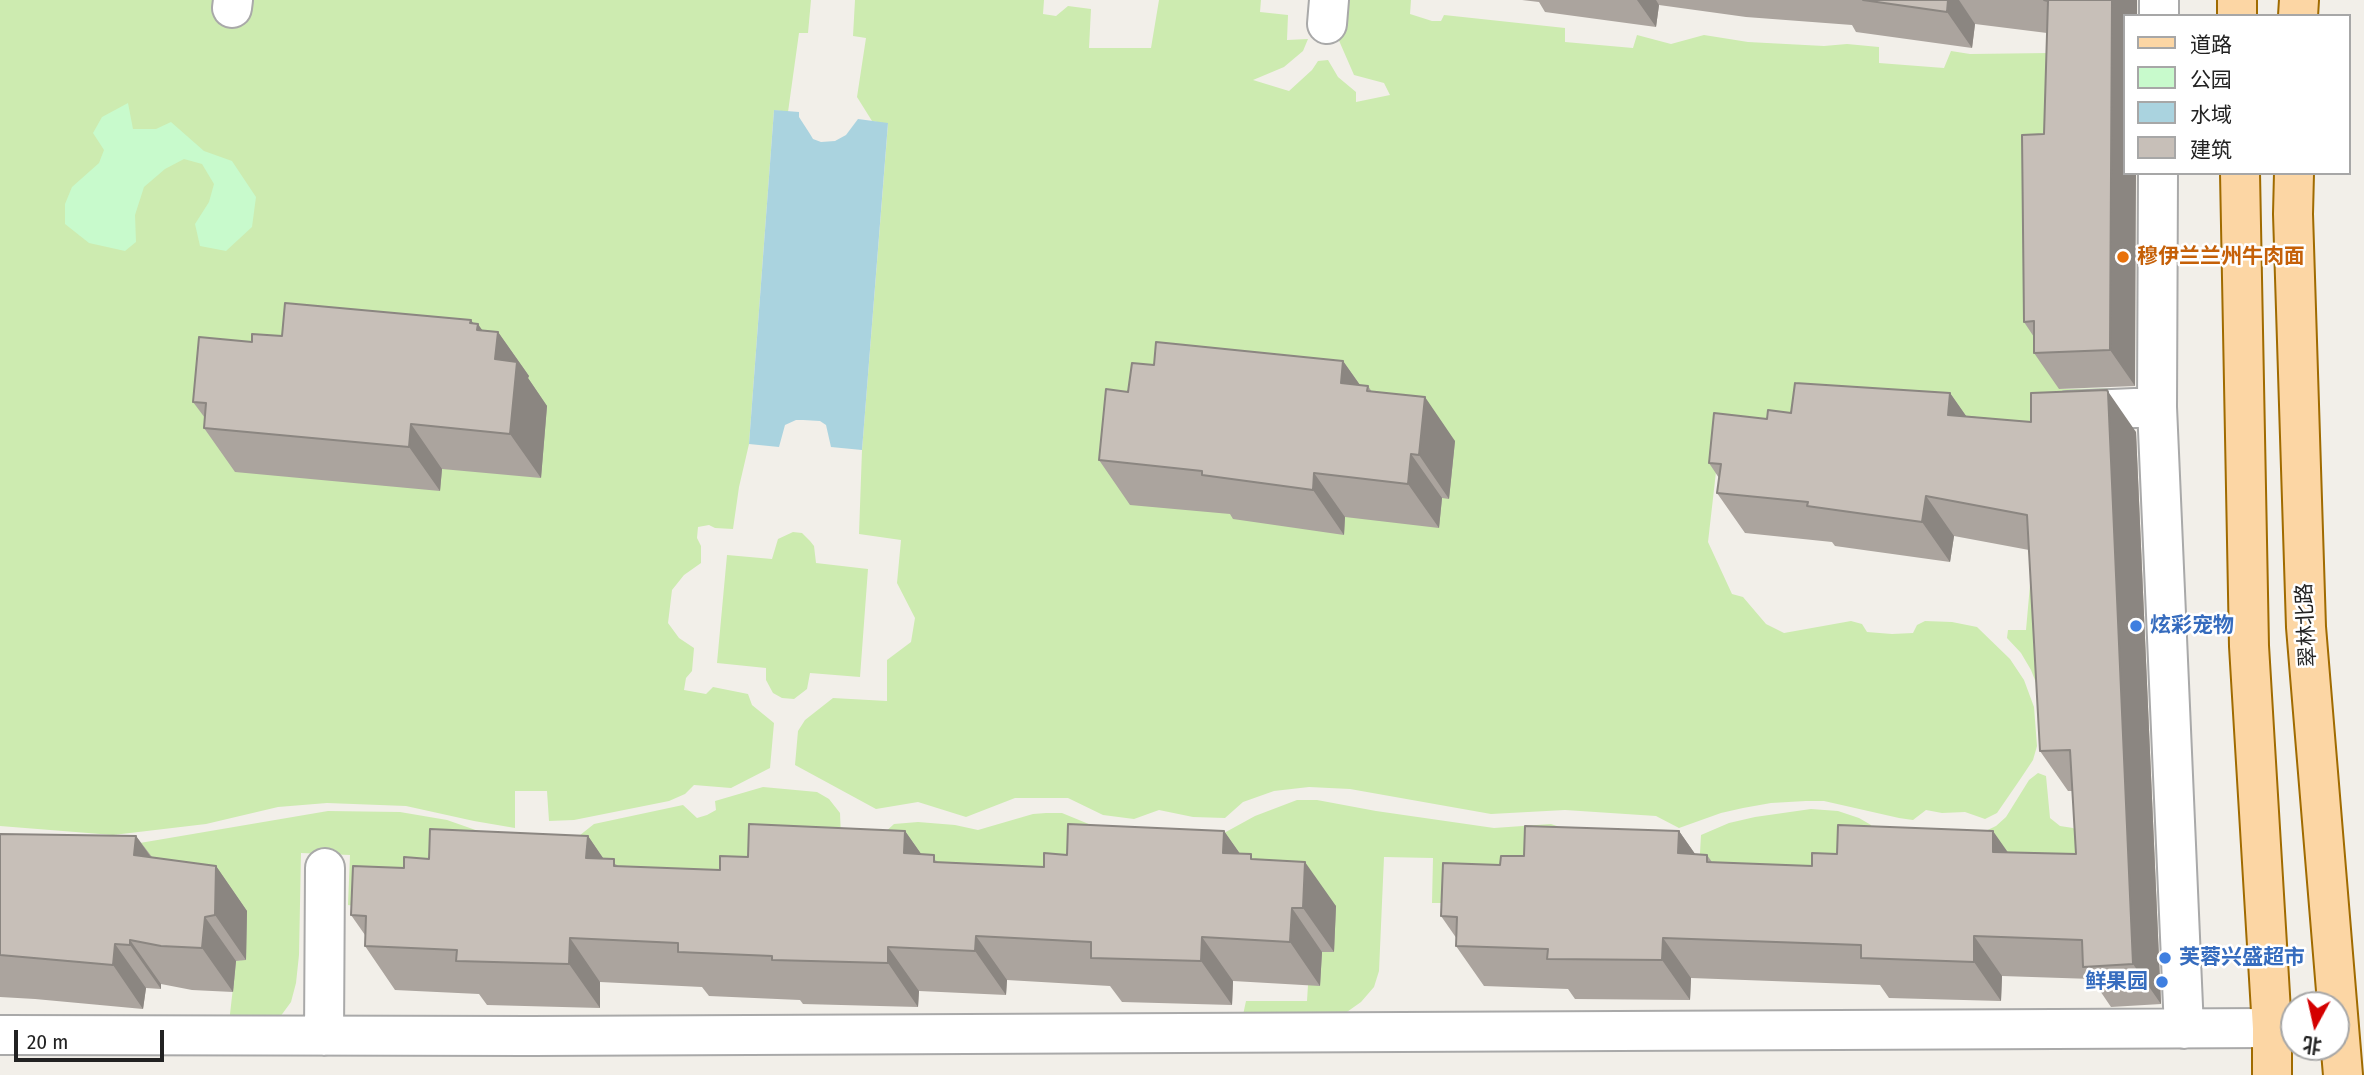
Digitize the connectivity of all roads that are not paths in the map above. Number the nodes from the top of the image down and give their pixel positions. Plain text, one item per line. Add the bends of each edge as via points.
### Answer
1 (2158, 175) edge
2 (2240, 175) edge
3 (2294, 175) edge
4 (2157, 408) junction
5 (2051, 411) edge
6 (325, 868) dead end
7 (2272, 1028) junction
8 (2184, 1029) junction
9 (0, 1035) edge
10 (324, 1036) junction
11 (2272, 1075) edge
12 (2343, 1075) edge

1 - 4 lane
2 - 7 main road via 2249,646
3 - 12 main road, 翠林北路 via 2306,626
4 - 5 lane
4 - 8 lane
6 - 10 lane
7 - 8 lane
7 - 11 main road
8 - 10 lane
9 - 10 lane

